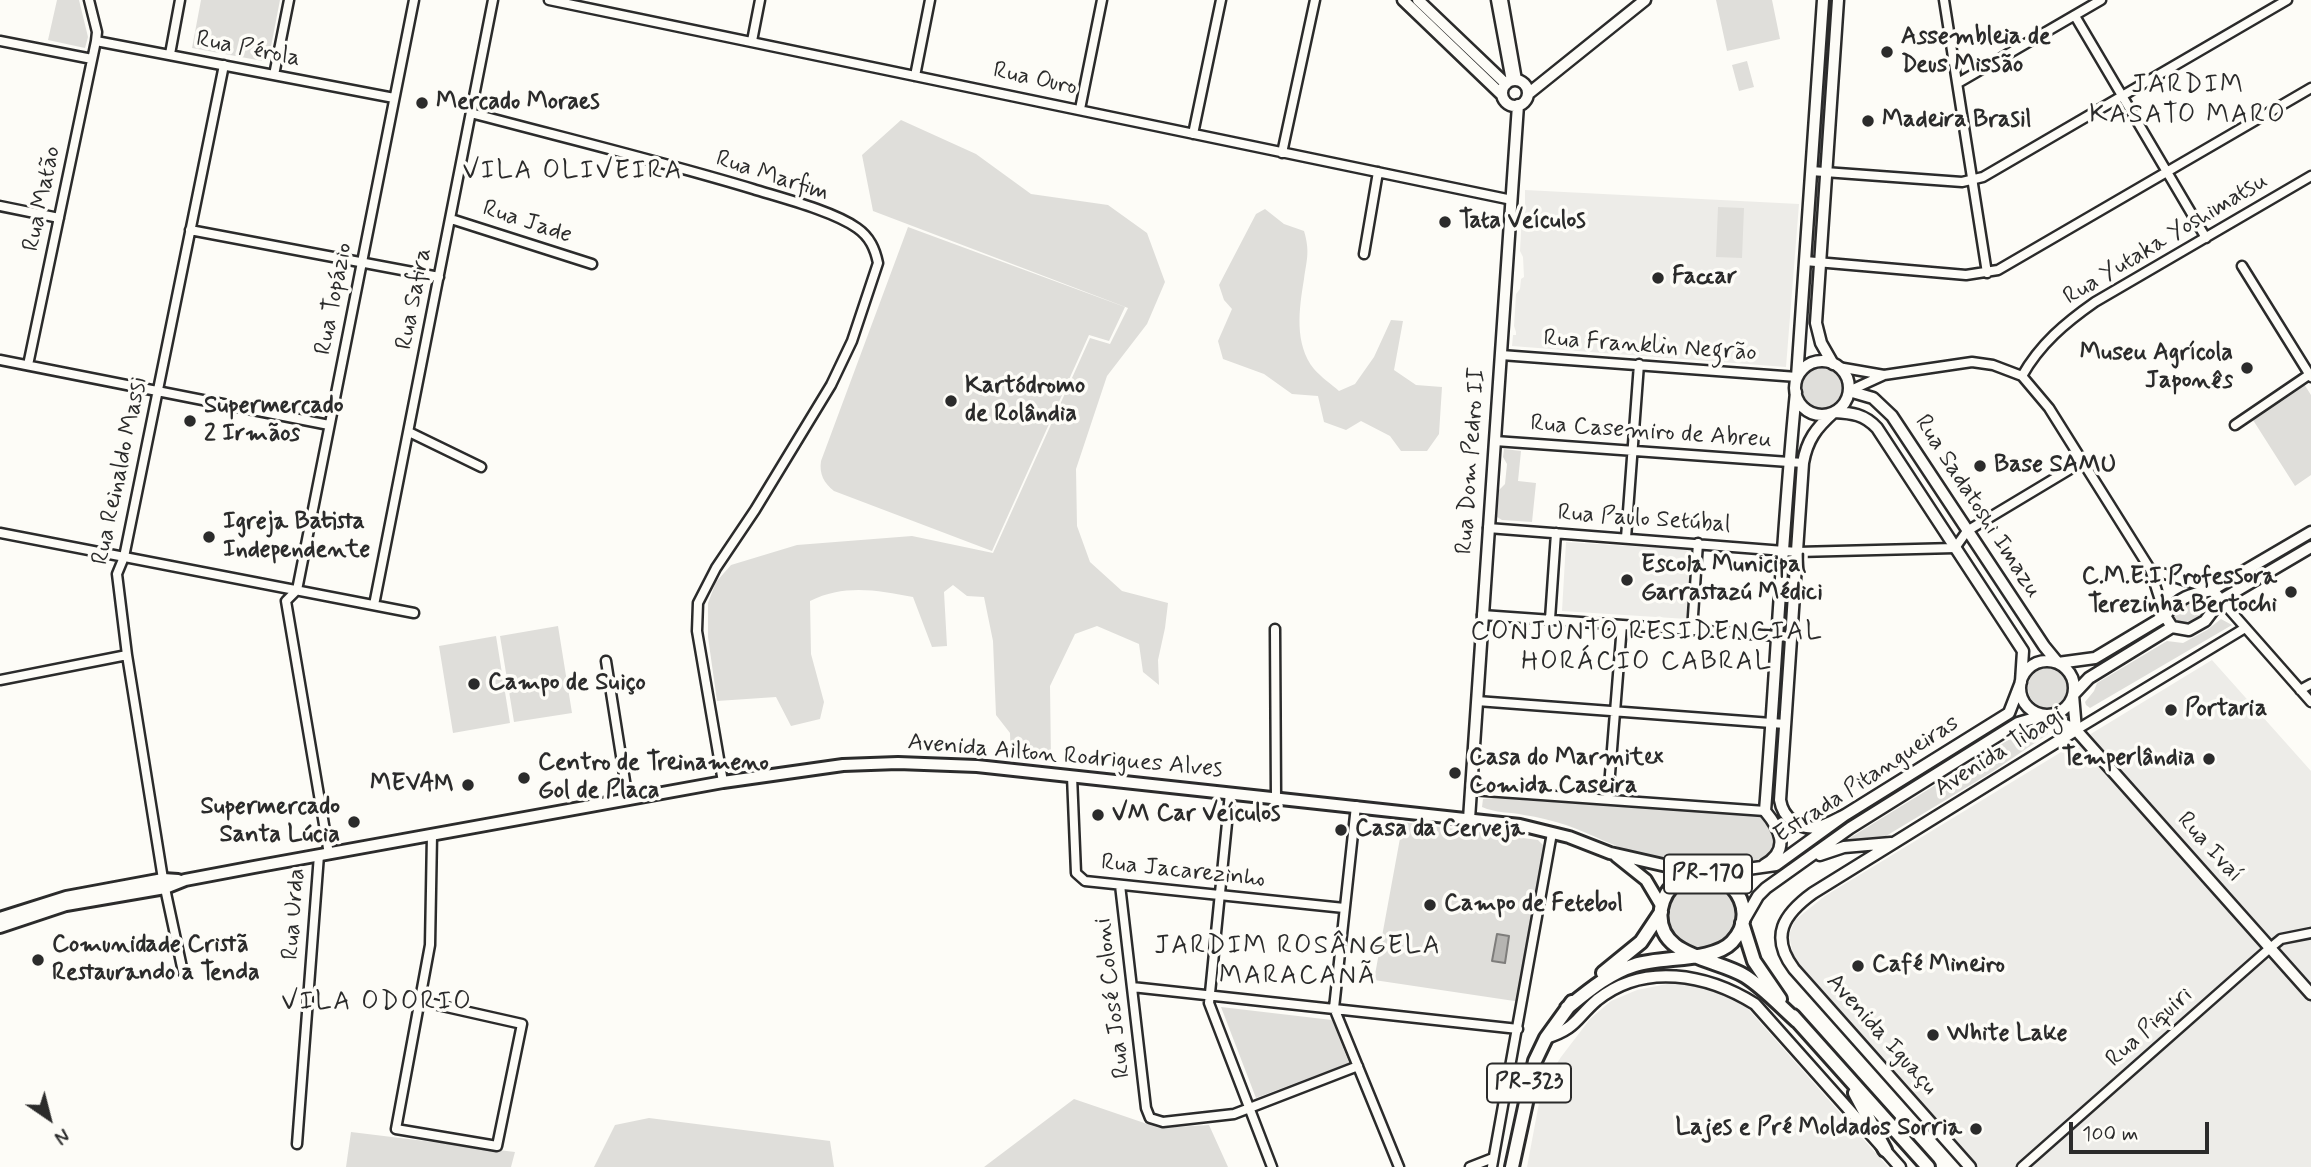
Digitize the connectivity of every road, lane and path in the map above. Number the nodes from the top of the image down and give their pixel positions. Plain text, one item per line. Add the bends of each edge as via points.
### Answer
1 (89, 0) edge
2 (180, 0) edge
3 (289, 0) edge
4 (414, 0) edge
5 (493, 0) edge
6 (549, 0) edge
7 (760, 0) edge
8 (930, 0) edge
9 (1102, 0) edge
10 (1221, 0) edge
11 (1315, 0) edge
12 (1403, 0) edge
13 (1418, 0) edge
14 (1496, 0) edge
15 (1503, 0) edge
16 (1645, 0) edge
17 (1823, 0) edge
18 (1838, 0) edge
19 (1944, 0) edge
20 (2101, 0) edge
21 (2287, 0) edge
22 (586, 4) edge
23 (2075, 16) junction
24 (0, 41) edge
25 (96, 41) junction
26 (752, 41) junction
27 (170, 54) junction
28 (92, 58) junction
29 (224, 65) junction
30 (274, 75) junction
31 (915, 76) junction
32 (1511, 81) junction
33 (1958, 83) junction
34 (2311, 88) edge
35 (1528, 94) junction
36 (1502, 95) junction
37 (2122, 96) junction
38 (394, 98) junction
39 (1518, 105) junction
40 (1080, 109) junction
41 (471, 113) junction
42 (1193, 134) junction
43 (1282, 153) junction
44 (1811, 171) junction
45 (2167, 172) junction
46 (1378, 173) junction
47 (1826, 173) junction
48 (2311, 176) edge
49 (1973, 180) junction
50 (1512, 200) junction
51 (0, 206) edge
52 (59, 218) junction
53 (451, 219) junction
54 (190, 230) junction
55 (2206, 238) junction
56 (1364, 254) dead end
57 (1805, 261) junction
58 (362, 262) junction
59 (1820, 263) junction
60 (592, 264) dead end
61 (2242, 265) dead end
62 (1987, 273) junction
63 (439, 277) junction
64 (1501, 355) junction
65 (0, 360) edge
66 (28, 365) junction
67 (1639, 365) junction
68 (1836, 365) junction
69 (1884, 375) junction
70 (2310, 375) edge
71 (2022, 376) junction
72 (1797, 377) junction
73 (158, 390) junction
74 (1849, 391) junction
75 (1796, 392) junction
76 (1834, 412) junction
77 (329, 425) junction
78 (2235, 425) dead end
79 (409, 432) junction
80 (1495, 440) junction
81 (1632, 451) junction
82 (2082, 461) junction
83 (1789, 463) junction
84 (1803, 463) junction
85 (481, 467) dead end
86 (1488, 528) junction
87 (1967, 531) junction
88 (2311, 532) edge
89 (0, 533) edge
90 (1556, 533) junction
91 (1626, 538) junction
92 (1699, 543) junction
93 (2311, 547) edge
94 (1955, 548) junction
95 (1784, 551) junction
96 (1797, 552) junction
97 (124, 557) junction
98 (2150, 569) junction
99 (284, 588) junction
100 (297, 590) junction
101 (2212, 590) junction
102 (2221, 600) junction
103 (286, 601) junction
104 (374, 605) junction
105 (414, 613) dead end
106 (1482, 615) junction
107 (2165, 616) junction
108 (1550, 619) junction
109 (1622, 625) junction
110 (2172, 627) junction
111 (2245, 628) junction
112 (1275, 629) dead end
113 (1692, 630) junction
114 (1777, 636) junction
115 (1791, 636) junction
116 (127, 655) junction
117 (606, 661) dead end
118 (2058, 663) junction
119 (0, 680) edge
120 (2021, 682) junction
121 (2311, 684) edge
122 (2300, 690) junction
123 (2073, 695) junction
124 (1476, 701) junction
125 (2311, 702) edge
126 (1614, 712) junction
127 (2045, 715) junction
128 (1772, 723) junction
129 (1785, 724) junction
130 (2076, 730) junction
131 (1072, 776) junction
132 (723, 782) junction
133 (1471, 790) junction
134 (1230, 793) junction
135 (1276, 798) junction
136 (1608, 799) junction
137 (628, 800) junction
138 (1356, 806) junction
139 (1765, 811) junction
140 (1845, 815) junction
141 (1469, 819) junction
142 (1552, 833) junction
143 (432, 835) junction
144 (1893, 844) junction
145 (1611, 853) junction
146 (324, 855) junction
147 (1804, 862) junction
148 (1756, 869) junction
149 (1698, 873) junction
150 (1712, 874) junction
151 (164, 883) junction
152 (1120, 885) junction
153 (1219, 894) junction
154 (1344, 908) junction
155 (1661, 909) junction
156 (8, 919) edge
157 (1784, 922) joint
158 (1742, 923) junction
159 (0, 927) edge
160 (2311, 933) edge
161 (2270, 948) junction
162 (1696, 956) junction
163 (183, 972) dead end
164 (1132, 987) junction
165 (2311, 994) edge
166 (1209, 995) junction
167 (420, 1001) junction
168 (1567, 1007) junction
169 (1334, 1008) junction
170 (1797, 1021) junction
171 (1518, 1029) junction
172 (1546, 1038) junction
173 (1357, 1066) junction
174 (1847, 1077) junction
175 (1249, 1110) junction
176 (298, 1144) dead end
177 (1885, 1150) junction
178 (1492, 1162) edge
179 (1272, 1167) edge
180 (1399, 1167) edge
181 (1470, 1167) edge
182 (1512, 1167) edge
183 (1900, 1167) edge
184 (1928, 1167) edge
185 (1970, 1167) edge
186 (2022, 1167) edge

1 - 25 street
2 - 27 street
3 - 30 street
4 - 38 street, Rua Topázio
5 - 41 street, Rua Safira
6 - 22 street, Rua Ouro
7 - 26 street
8 - 31 street
9 - 40 street
10 - 42 street
11 - 43 street
12 - 36 street
13 - 32 street
14 - 32 street
15 - 32 street
16 - 35 street
17 - 44 street
18 - 47 street
19 - 33 street
20 - 23 street
21 - 37 street
22 - 26 street, Rua Ouro
23 - 33 street
23 - 37 street
24 - 28 street
25 - 27 street, Rua Pérola
25 - 28 street, Rua Matão
26 - 31 street, Rua Ouro
27 - 29 street, Rua Pérola
28 - 52 street, Rua Matão
29 - 30 street, Rua Pérola
29 - 54 street, Rua Reinaldo Massi
30 - 38 street, Rua Pérola
31 - 40 street, Rua Ouro
32 - 35 street via 1525,84
32 - 36 street
33 - 49 street
34 - 45 street
35 - 39 street
36 - 39 street via 1508,104
37 - 45 street
37 - 49 street
38 - 58 street, Rua Topázio
39 - 50 street, Rua Dom Pedro II
40 - 42 street, Rua Ouro
41 - 53 street, Rua Safira
41 - 132 street, Rua Marfim via 792,201 856,227 872,243 878,263 852,341 831,385 698,603 697,631
42 - 43 street, Rua Ouro
43 - 46 street, Rua Ouro
44 - 47 street
44 - 57 street
45 - 55 street
45 - 62 street
46 - 50 street, Rua Ouro
46 - 56 street
47 - 49 street
47 - 59 street
48 - 55 street, Rua Yutaka Yoshimatsu
49 - 62 street
50 - 64 street, Rua Dom Pedro II
51 - 52 street
52 - 66 street, Rua Matão
53 - 60 street, Rua Jade
53 - 63 street, Rua Safira
54 - 58 street
54 - 73 street, Rua Reinaldo Massi
55 - 71 street, Rua Yutaka Yoshimatsu via 2076,315 2042,346
57 - 59 street
57 - 72 street
58 - 63 street
58 - 77 street, Rua Topázio
59 - 62 street
59 - 68 street via 1816,323 1821,343
61 - 70 street
63 - 79 street, Rua Safira
64 - 67 street, Rua Franklin Negrão
64 - 80 street, Rua Dom Pedro II
65 - 66 street
66 - 73 street
67 - 72 street, Rua Franklin Negrão
67 - 81 street
68 - 69 street
68 - 72 street via 1813,363
68 - 74 street via 1845,375
69 - 71 street via 1972,362
69 - 74 street
70 - 78 street
71 - 82 street via 2040,395
72 - 75 street
73 - 77 street
73 - 97 street, Rua Reinaldo Massi
74 - 76 street
74 - 87 street, Rua Sadatoshi Imazu via 1873,398 1892,416
75 - 76 street via 1807,411 1817,415
75 - 83 street
76 - 84 street via 1811,436
76 - 94 street, Rua Sadatoshi Imazu via 1854,413 1871,421
77 - 100 street, Rua Topázio
79 - 85 street
79 - 104 street, Rua Safira
80 - 81 street, Rua Casemiro de Abreu
80 - 86 street, Rua Dom Pedro II
81 - 83 street, Rua Casemiro de Abreu
81 - 91 street
82 - 87 street
82 - 98 street
83 - 84 street, Rua Casemiro de Abreu
83 - 95 street
84 - 96 street
86 - 90 street, Rua Paulo Setúbal
86 - 106 street, Rua Dom Pedro II
87 - 94 street
87 - 118 street, Rua Sadatoshi Imazu
88 - 101 street
89 - 97 street
90 - 91 street, Rua Paulo Setúbal
90 - 108 street
91 - 92 street, Rua Paulo Setúbal
92 - 95 street, Rua Paulo Setúbal
92 - 113 street
93 - 102 street
94 - 96 street, Rua Paulo Setúbal
94 - 120 street, Rua Sadatoshi Imazu via 2023,651
95 - 96 street, Rua Paulo Setúbal
95 - 114 street
96 - 115 street
97 - 99 street
97 - 116 street, Rua Reinaldo Massi via 117,575
98 - 101 street
98 - 107 street
99 - 100 street
99 - 103 street
100 - 103 street
100 - 104 street
101 - 102 street
101 - 107 street via 2188,595
102 - 110 street via 2205,621 2189,630
102 - 111 street
103 - 146 street
104 - 105 street
106 - 108 street
106 - 124 street, Rua Dom Pedro II
107 - 110 street
107 - 118 street via 2095,657
108 - 109 street
109 - 113 street
109 - 126 street
110 - 123 street via 2089,678
111 - 122 street
111 - 130 street, Avenida Tibagi
112 - 135 street
113 - 114 street
114 - 115 street
114 - 128 street
115 - 129 street
116 - 119 street
116 - 151 street, Rua Reinaldo Massi
117 - 137 street
118 - 120 street via 2037,663
118 - 123 street via 2070,674
120 - 127 street via 2025,704
120 - 140 street, Estrada Pitangueiras via 2009,713
121 - 122 street
122 - 125 street
123 - 127 street via 2065,708
123 - 130 street
124 - 126 street
124 - 133 street, Rua Dom Pedro II
126 - 128 street
126 - 136 street
127 - 130 street, Rua Ivaí
127 - 147 street, Estrada Pitangueiras via 2018,723
128 - 129 street
128 - 139 street
129 - 140 street via 1782,810 1805,827 1820,827
130 - 144 street, Avenida Tibagi
130 - 161 street, Rua Ivaí
131 - 132 main road, Avenida Ailton Rodrigues Alves via 977,766 870,764
131 - 134 main road, Avenida Ailton Rodrigues Alves
131 - 152 street, Rua Jacarezinho via 1076,873 1085,881
132 - 137 main road, Avenida Ailton Rodrigues Alves
133 - 136 street
133 - 141 street, Rua Dom Pedro II
134 - 135 main road, Avenida Ailton Rodrigues Alves
134 - 153 street
135 - 138 main road, Avenida Ailton Rodrigues Alves
136 - 139 street
137 - 143 main road, Avenida Ailton Rodrigues Alves
138 - 141 main road, Avenida Ailton Rodrigues Alves
138 - 154 street
139 - 148 street via 1779,831 1781,843 1770,861
140 - 148 street, Estrada Pitangueiras via 1776,864
141 - 142 main road, Avenida Ailton Rodrigues Alves
142 - 145 main road, Avenida Ailton Rodrigues Alves
142 - 171 street
143 - 146 main road, Avenida Ailton Rodrigues Alves
143 - 167 street via 430,945
144 - 147 street via 1844,847
144 - 157 street, Avenida Tibagi via 1797,905
145 - 149 main road
145 - 155 main road via 1646,880
146 - 151 main road, Avenida Ailton Rodrigues Alves
146 - 176 street, Rua Urda
147 - 158 street, Estrada Pitangueiras via 1766,888
148 - 150 street, Estrada Pitangueiras
149 - 150 highway, PR-170
149 - 155 highway, PR-170 via 1673,886
150 - 158 highway, PR-170 via 1738,893
151 - 156 main road, Avenida Ailton Rodrigues Alves via 66,897
151 - 163 street, Rua Reinaldo Massi
152 - 153 street, Rua Jacarezinho
152 - 164 street, Rua José Coloni
153 - 154 street, Rua Jacarezinho
153 - 166 street
154 - 169 street
155 - 162 highway, PR-170 via 1669,940
155 - 168 highway, PR-323 via 1641,942 1581,990
156 - 159 main road, Avenida Ailton Rodrigues Alves
157 - 185 street, Avenida Iguaçu via 1783,950 1794,969
158 - 162 highway, PR-170 via 1729,946
158 - 170 highway, PR-170 via 1754,961
160 - 161 street, Rua Piquiri via 2281,939
161 - 165 street, Rua Ivaí
161 - 186 street, Rua Piquiri
162 - 168 highway, PR-323 via 1633,965 1607,977
162 - 170 highway, PR-170 via 1747,977
164 - 166 street
164 - 175 street, Rua José Coloni via 1150,1118 1163,1122
166 - 169 street
166 - 175 street
167 - 167 street via 522,1024 497,1146 396,1129
168 - 172 highway, PR-323
169 - 171 street
169 - 173 street
170 - 174 highway, PR-170
171 - 178 street
172 - 177 street via 1571,1028 1598,1000 1640,979 1684,976 1715,983 1755,1004
172 - 182 highway, PR-323 via 1535,1061
173 - 175 street
173 - 180 street
174 - 177 highway
174 - 184 highway, PR-170
175 - 179 street
177 - 183 street
178 - 181 street

